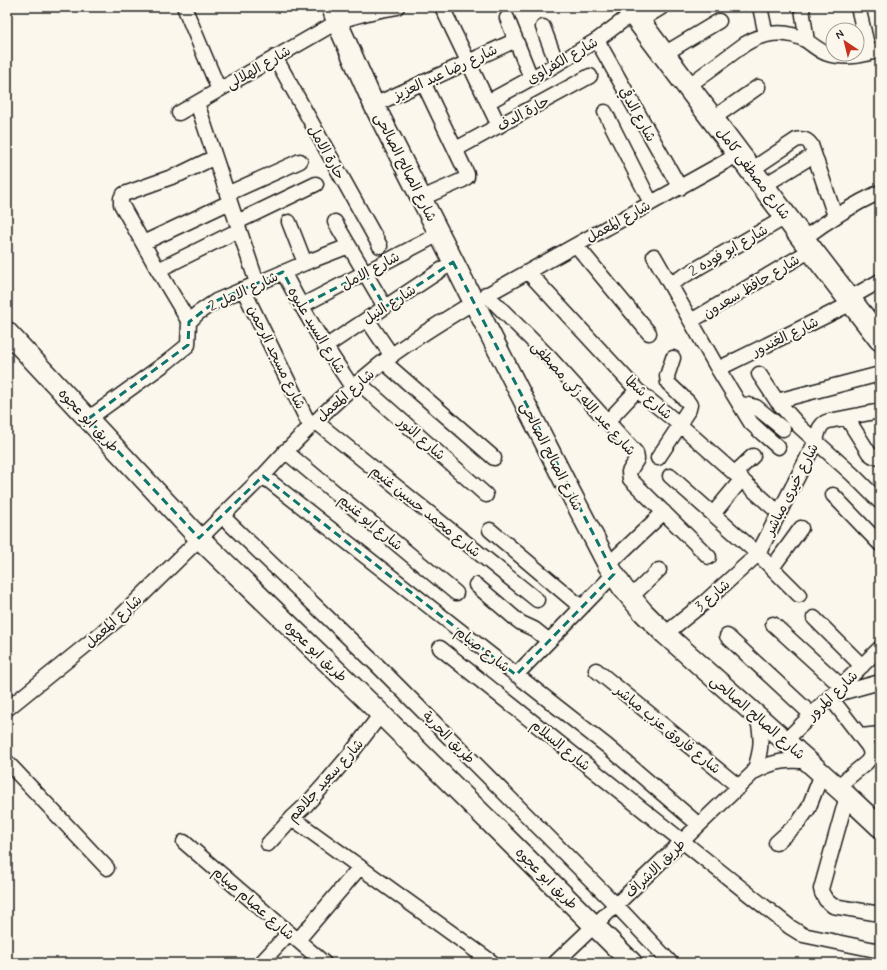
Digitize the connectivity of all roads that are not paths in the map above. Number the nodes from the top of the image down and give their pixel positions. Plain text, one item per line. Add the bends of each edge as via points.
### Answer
1 (397, 7) edge
2 (442, 7) edge
3 (662, 7) edge
4 (760, 7) edge
5 (858, 7) edge
6 (185, 9) dead end
7 (802, 9) dead end
8 (334, 14) edge
9 (634, 14) edge
10 (507, 18) dead end
11 (719, 21) dead end
12 (543, 28) dead end
13 (766, 34) junction
14 (516, 40) junction
15 (597, 40) junction
16 (807, 42) junction
17 (874, 52) edge
18 (664, 54) junction
19 (275, 57) junction
20 (468, 62) junction
21 (557, 64) junction
22 (590, 76) dead end
23 (531, 78) junction
24 (423, 82) junction
25 (688, 86) junction
26 (758, 87) dead end
27 (219, 90) junction
28 (488, 102) junction
29 (197, 103) junction
30 (374, 105) junction
31 (605, 112) dead end
32 (179, 113) dead end
33 (712, 119) junction
34 (499, 126) junction
35 (456, 149) junction
36 (814, 155) junction
37 (215, 157) junction
38 (300, 161) dead end
39 (751, 170) junction
40 (316, 184) dead end
41 (680, 188) junction
42 (880, 192) edge
43 (229, 198) junction
44 (422, 198) junction
45 (651, 203) junction
46 (835, 216) junction
47 (786, 217) junction
48 (289, 222) dead end
49 (335, 222) dead end
50 (238, 226) junction
51 (439, 234) junction
52 (143, 243) junction
53 (807, 244) junction
54 (576, 245) junction
55 (349, 246) junction
56 (380, 246) dead end
57 (654, 256) dead end
58 (453, 262) junction
59 (306, 263) junction
60 (158, 270) junction
61 (283, 272) junction
62 (528, 272) junction
63 (365, 273) junction
64 (880, 280) edge
65 (257, 283) junction
66 (670, 284) junction
67 (243, 289) junction
68 (480, 298) junction
69 (850, 301) junction
70 (301, 306) junction
71 (385, 307) junction
72 (367, 319) junction
73 (691, 321) junction
74 (189, 322) junction
75 (7, 332) edge
76 (649, 333) dead end
77 (880, 339) edge
78 (325, 347) junction
79 (674, 358) dead end
80 (388, 359) junction
81 (718, 369) junction
82 (759, 374) dead end
83 (880, 374) edge
84 (355, 385) junction
85 (637, 390) junction
86 (777, 401) junction
87 (739, 404) junction
88 (880, 411) edge
89 (847, 418) junction
90 (88, 419) junction
91 (608, 421) junction
92 (313, 423) junction
93 (679, 424) junction
94 (783, 429) dead end
95 (816, 441) junction
96 (778, 447) dead end
97 (285, 451) junction
98 (753, 456) dead end
99 (880, 457) edge
100 (494, 458) dead end
101 (658, 458) dead end
102 (263, 476) junction
103 (670, 476) dead end
104 (738, 476) junction
105 (486, 495) dead end
106 (833, 496) dead end
107 (880, 502) edge
108 (664, 512) junction
109 (779, 513) junction
110 (713, 514) junction
111 (222, 516) junction
112 (801, 528) dead end
113 (490, 530) dead end
114 (199, 538) junction
115 (880, 544) edge
116 (758, 554) junction
117 (710, 557) dead end
118 (772, 568) junction
119 (611, 569) junction
120 (658, 570) dead end
121 (476, 585) dead end
122 (456, 593) dead end
123 (799, 595) dead end
124 (631, 597) junction
125 (537, 600) dead end
126 (581, 607) junction
127 (814, 618) dead end
128 (773, 624) dead end
129 (665, 634) junction
130 (727, 636) dead end
131 (549, 641) junction
132 (440, 648) dead end
133 (880, 648) edge
134 (862, 666) junction
135 (596, 670) dead end
136 (516, 675) junction
137 (880, 682) edge
138 (834, 693) junction
139 (7, 709) edge
140 (381, 714) junction
141 (812, 715) junction
142 (758, 717) junction
143 (880, 734) edge
144 (860, 736) junction
145 (785, 741) junction
146 (7, 762) edge
147 (866, 763) junction
148 (816, 768) junction
149 (880, 768) edge
150 (754, 772) junction
151 (739, 787) junction
152 (842, 791) junction
153 (292, 818) junction
154 (699, 825) junction
155 (880, 827) edge
156 (184, 842) dead end
157 (682, 842) junction
158 (776, 843) dead end
159 (268, 844) dead end
160 (360, 867) junction
161 (107, 868) dead end
162 (616, 905) junction
163 (880, 914) edge
164 (594, 926) junction
165 (294, 936) junction
166 (880, 951) edge
167 (261, 963) edge
168 (324, 963) edge
169 (493, 963) edge
170 (555, 963) edge
171 (632, 963) edge
172 (671, 963) edge

1 - 8 street, شارع الهلالى via 355,16
2 - 20 street
3 - 9 street, شارع الكفراوى
4 - 13 street
5 - 17 street
6 - 27 street
7 - 16 street
8 - 19 street, شارع الهلالى
8 - 30 street, شارع الصالح الصالحى
9 - 15 street, شارع الكفراوى
9 - 18 main road, شارع مصطفى كامل
10 - 14 street
11 - 18 street
12 - 21 street
13 - 16 street via 787,34
13 - 25 street via 746,44
14 - 20 street, شارع رضا عبد العزيز
14 - 23 street
15 - 21 street, شارع الكفراوى
15 - 41 street, شارع الدقي
16 - 17 street via 818,50 843,57 856,57
18 - 25 main road, شارع مصطفى كامل
19 - 27 street, شارع الهلالى
19 - 56 street, حارة الامل
20 - 24 street, شارع رضا عبد العزيز
20 - 28 street
21 - 23 street, شارع الكفراوى
22 - 34 street, حارة الدف
23 - 28 street, شارع الكفراوى
24 - 30 street, شارع رضا عبد العزيز
24 - 35 street
25 - 33 main road, شارع مصطفى كامل
26 - 33 street
27 - 29 street, شارع الهلالى
28 - 34 street
29 - 32 street, شارع الهلالى
29 - 37 street
30 - 44 street, شارع الصالح الصالحى
31 - 45 street
33 - 39 main road, شارع مصطفى كامل
34 - 35 street, حارة الدف
35 - 44 street via 467,176
36 - 39 street
36 - 39 street via 809,141 796,140
36 - 46 street
37 - 43 street
37 - 52 street via 180,174 122,196 121,204
38 - 43 street
39 - 41 street, شارع المعمل
39 - 47 main road, شارع مصطفى كامل
40 - 50 street
41 - 45 street, شارع المعمل
42 - 46 street, شارع حافظ سعدون
43 - 50 street
43 - 52 street
44 - 51 street, شارع الصالح الصالحى
45 - 54 street, شارع المعمل
46 - 53 street, شارع حافظ سعدون
47 - 53 main road, شارع مصطفى كامل
47 - 66 street, شارع ابو فوده 2
48 - 59 street
49 - 55 street
50 - 60 street
50 - 65 street
51 - 58 street, شارع الصالح الصالحى
51 - 63 street, شارع الامل
52 - 60 street
53 - 69 main road, شارع مصطفى كامل
53 - 73 street, شارع حافظ سعدون
54 - 62 street, شارع المعمل
54 - 76 street
55 - 59 street, شارع الامل 2
55 - 63 street
57 - 66 street
58 - 68 street, شارع الصالح الصالحى
58 - 71 street, شارع النيل
59 - 61 street, شارع الامل 2
60 - 74 street
61 - 65 street, شارع الامل 2
61 - 70 street, شارع السيد عليوه
62 - 68 street, شارع المعمل
62 - 85 street, شارع شطا
63 - 70 street, شارع الامل
63 - 71 street
64 - 69 street, شارع الغندور
65 - 67 street, شارع الامل 2
66 - 73 street
67 - 74 street, شارع الامل 2 via 216,301
67 - 92 street, شارع مسجد الرحمن
68 - 80 street, شارع المعمل via 413,340
68 - 91 street, شارع عبد الله زكى مصطفى via 549,357
68 - 119 street, شارع الصالح الصالحى via 564,482
69 - 77 main road, شارع مصطفى كامل
69 - 81 street, شارع الغندور
70 - 78 street, شارع السيد عليوه
71 - 72 street, شارع النيل
72 - 78 street, شارع النيل
72 - 80 street
73 - 81 street
74 - 90 street via 188,345
75 - 90 street, طريق ابو عجوه
78 - 84 street, شارع السيد عليوه
79 - 93 street via 667,376 668,383 690,406
80 - 84 street, شارع المعمل
80 - 100 street
81 - 87 street
82 - 86 street
83 - 86 street
84 - 92 street, شارع المعمل
84 - 105 street, شارع النور
85 - 91 street
85 - 93 street, شارع شطا
86 - 95 street
87 - 94 street via 756,407
87 - 96 street via 751,423
88 - 89 street, شارع خيرى مباشر
89 - 95 street, شارع خيرى مباشر via 825,422 821,425
89 - 99 street via 869,453
90 - 114 street, طريق ابو عجوه
91 - 108 street, شارع عبد الله زكى مصطفى via 636,453 637,459 629,472 630,479
92 - 97 street, شارع المعمل
92 - 125 street, شارع محمد حسين غنيم
93 - 101 street
93 - 104 street, شارع شطا
95 - 107 street
95 - 109 street, شارع خيرى مباشر
97 - 102 street, شارع المعمل
97 - 122 street, شارع ابو غنيم
98 - 104 street
102 - 111 street, شارع المعمل
102 - 136 street, شارع صيام
103 - 110 street
104 - 109 street, شارع شطا
104 - 110 street
106 - 115 street
108 - 117 street, شارع عبد الله زكى مصطفى
108 - 119 street
109 - 116 street, شارع خيرى مباشر
110 - 116 street
111 - 114 street, شارع المعمل
111 - 162 street, طريق الحرية via 378,666
112 - 118 street
113 - 126 street
114 - 139 street, شارع المعمل via 109,627
114 - 140 street, طريق ابو عجوه
116 - 118 street
116 - 129 street, شارع 3
118 - 123 street
119 - 124 street, شارع الصالح الصالحى
119 - 126 street
120 - 124 street
121 - 131 street via 517,620
124 - 129 street, شارع الصالح الصالحى
126 - 131 street
127 - 134 street
128 - 138 street
129 - 142 street, شارع الصالح الصالحى
130 - 141 street
131 - 136 street
132 - 157 street, شارع السلام
133 - 134 street, شارع المرور
134 - 138 street, شارع المرور
135 - 151 street, شارع فاروق عزب مباشر
136 - 154 street, شارع صيام via 607,746
137 - 138 street
138 - 141 street, شارع المرور
138 - 144 street
140 - 153 street, شارع سعيد جلاهم via 320,790
140 - 164 street, طريق ابو عجوه
141 - 145 street, شارع المرور
142 - 145 street, شارع الصالح الصالحى
142 - 150 street, طريق الاشراف via 761,750
143 - 144 street
144 - 147 street via 871,750
145 - 148 street, شارع الصالح الصالحى
146 - 161 street
147 - 149 street
147 - 152 street
148 - 150 street, طريق الاشراف via 792,761 764,766
148 - 152 street, شارع الصالح الصالحى
148 - 158 street via 808,809 798,823
150 - 151 street, طريق الاشراف
151 - 154 street, طريق الاشراف
152 - 155 street, شارع الصالح الصالحى
152 - 163 street via 822,893 833,906
153 - 159 street, شارع سعيد جلاهم
153 - 160 street
154 - 157 street, طريق الاشراف
156 - 165 street, شارع عصام صيام
157 - 162 street, طريق الاشراف
157 - 166 street, شارع السلام via 803,935
160 - 165 street
160 - 169 street
162 - 164 street, طريق الاشراف
162 - 172 street, طريق الحرية
164 - 170 street, طريق الاشراف
164 - 171 street, طريق ابو عجوه
165 - 167 street
165 - 168 street, شارع عصام صيام

